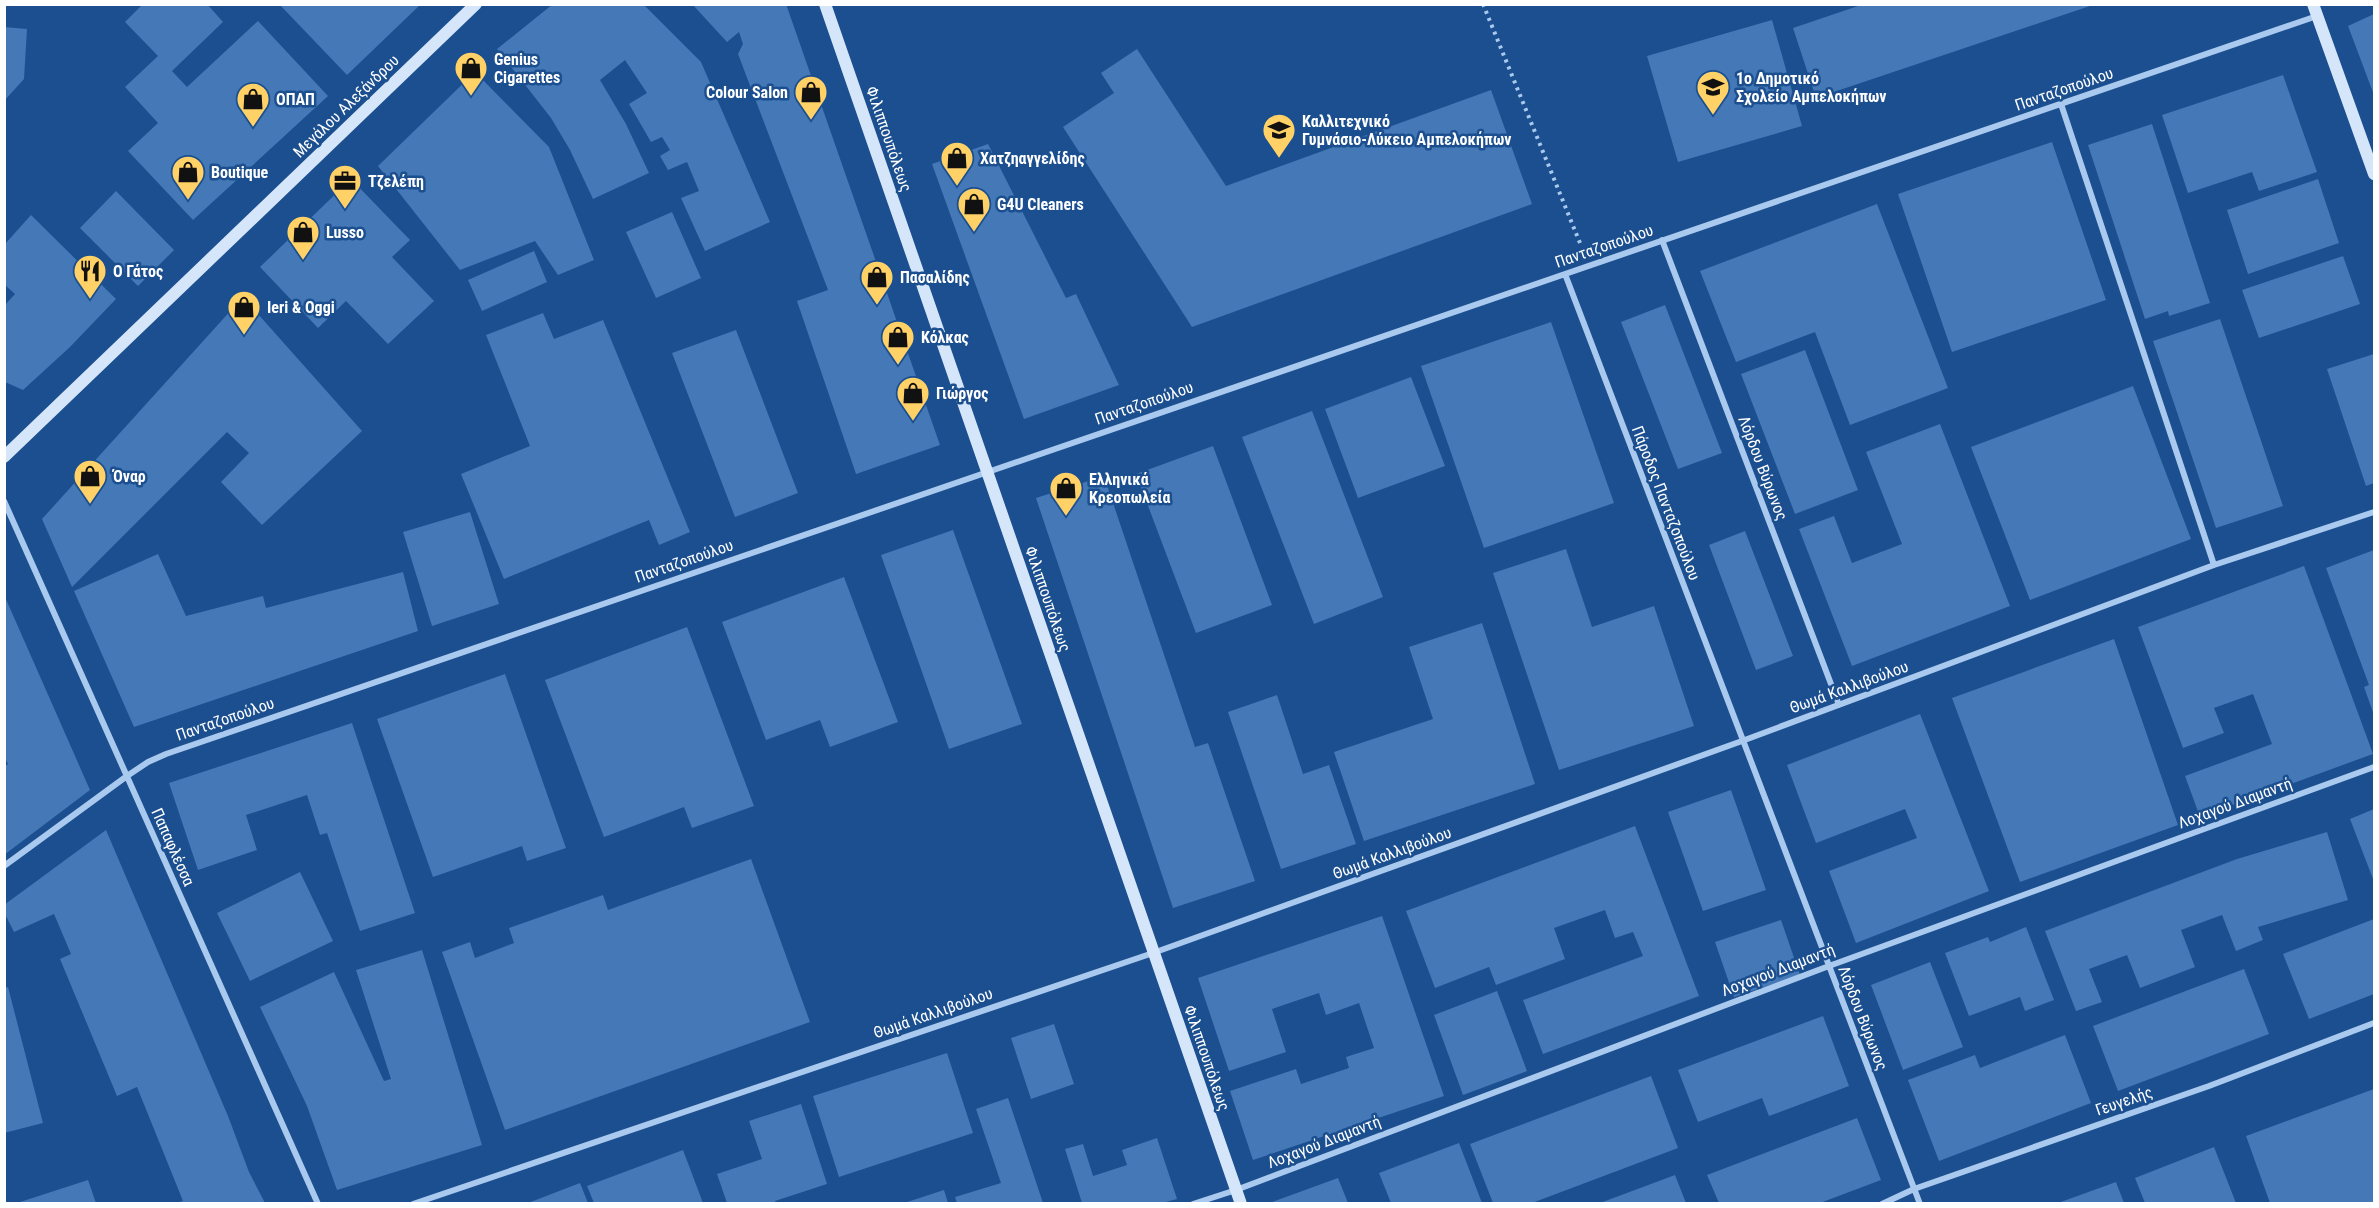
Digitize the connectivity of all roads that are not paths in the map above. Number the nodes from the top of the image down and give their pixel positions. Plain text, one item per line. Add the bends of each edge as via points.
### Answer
1 (476, 4) edge
2 (825, 4) edge
3 (2315, 10) edge
4 (2061, 104) junction
5 (2374, 174) edge
6 (1662, 240) junction
7 (1565, 274) junction
8 (4, 458) edge
9 (986, 471) junction
10 (4, 501) edge
11 (2374, 512) edge
12 (2214, 565) junction
13 (1839, 705) junction
14 (1742, 741) junction
15 (2374, 767) edge
16 (127, 776) junction
17 (4, 866) edge
18 (1153, 953) junction
19 (1829, 966) junction
20 (2374, 1023) edge
21 (1914, 1189) junction
22 (1236, 1190) junction
23 (318, 1203) edge
24 (413, 1203) edge
25 (1193, 1203) edge
26 (1240, 1203) edge
27 (1882, 1203) edge
28 (1920, 1203) edge

1 - 8 main road, Μεγάλου Αλεξάνδρου
2 - 9 main road, Φιλιππουπόλεως
3 - 4 street, Πανταζοπούλου
3 - 5 main road
4 - 6 street, Πανταζοπούλου
4 - 12 street
6 - 7 street, Πανταζοπούλου
6 - 13 street, Λόρδου Βύρωνος
7 - 9 street, Πανταζοπούλου
7 - 14 street, Πάροδος Πανταζοπούλου
9 - 16 street, Πανταζοπούλου via 166,754
9 - 18 main road, Φιλιππουπόλεως
10 - 16 street, Παπαφλέσσα
11 - 12 street, Θωμά Καλλιβούλου
12 - 13 street, Θωμά Καλλιβούλου
13 - 14 street, Θωμά Καλλιβούλου
14 - 18 street, Θωμά Καλλιβούλου
14 - 19 street, Λόρδου Βύρωνος
15 - 19 street, Λοχαγού Διαμαντή
16 - 17 street, Πανταζοπούλου
16 - 23 street, Παπαφλέσσα
18 - 22 main road, Φιλιππουπόλεως
18 - 24 street, Θωμά Καλλιβούλου
19 - 21 street, Λόρδου Βύρωνος
19 - 22 street, Λοχαγού Διαμαντή
20 - 21 street, Γευγελής
21 - 27 street, Γευγελής
21 - 28 street, Λόρδου Βύρωνος
22 - 25 street, Λοχαγού Διαμαντή
22 - 26 main road, Φιλιππουπόλεως

